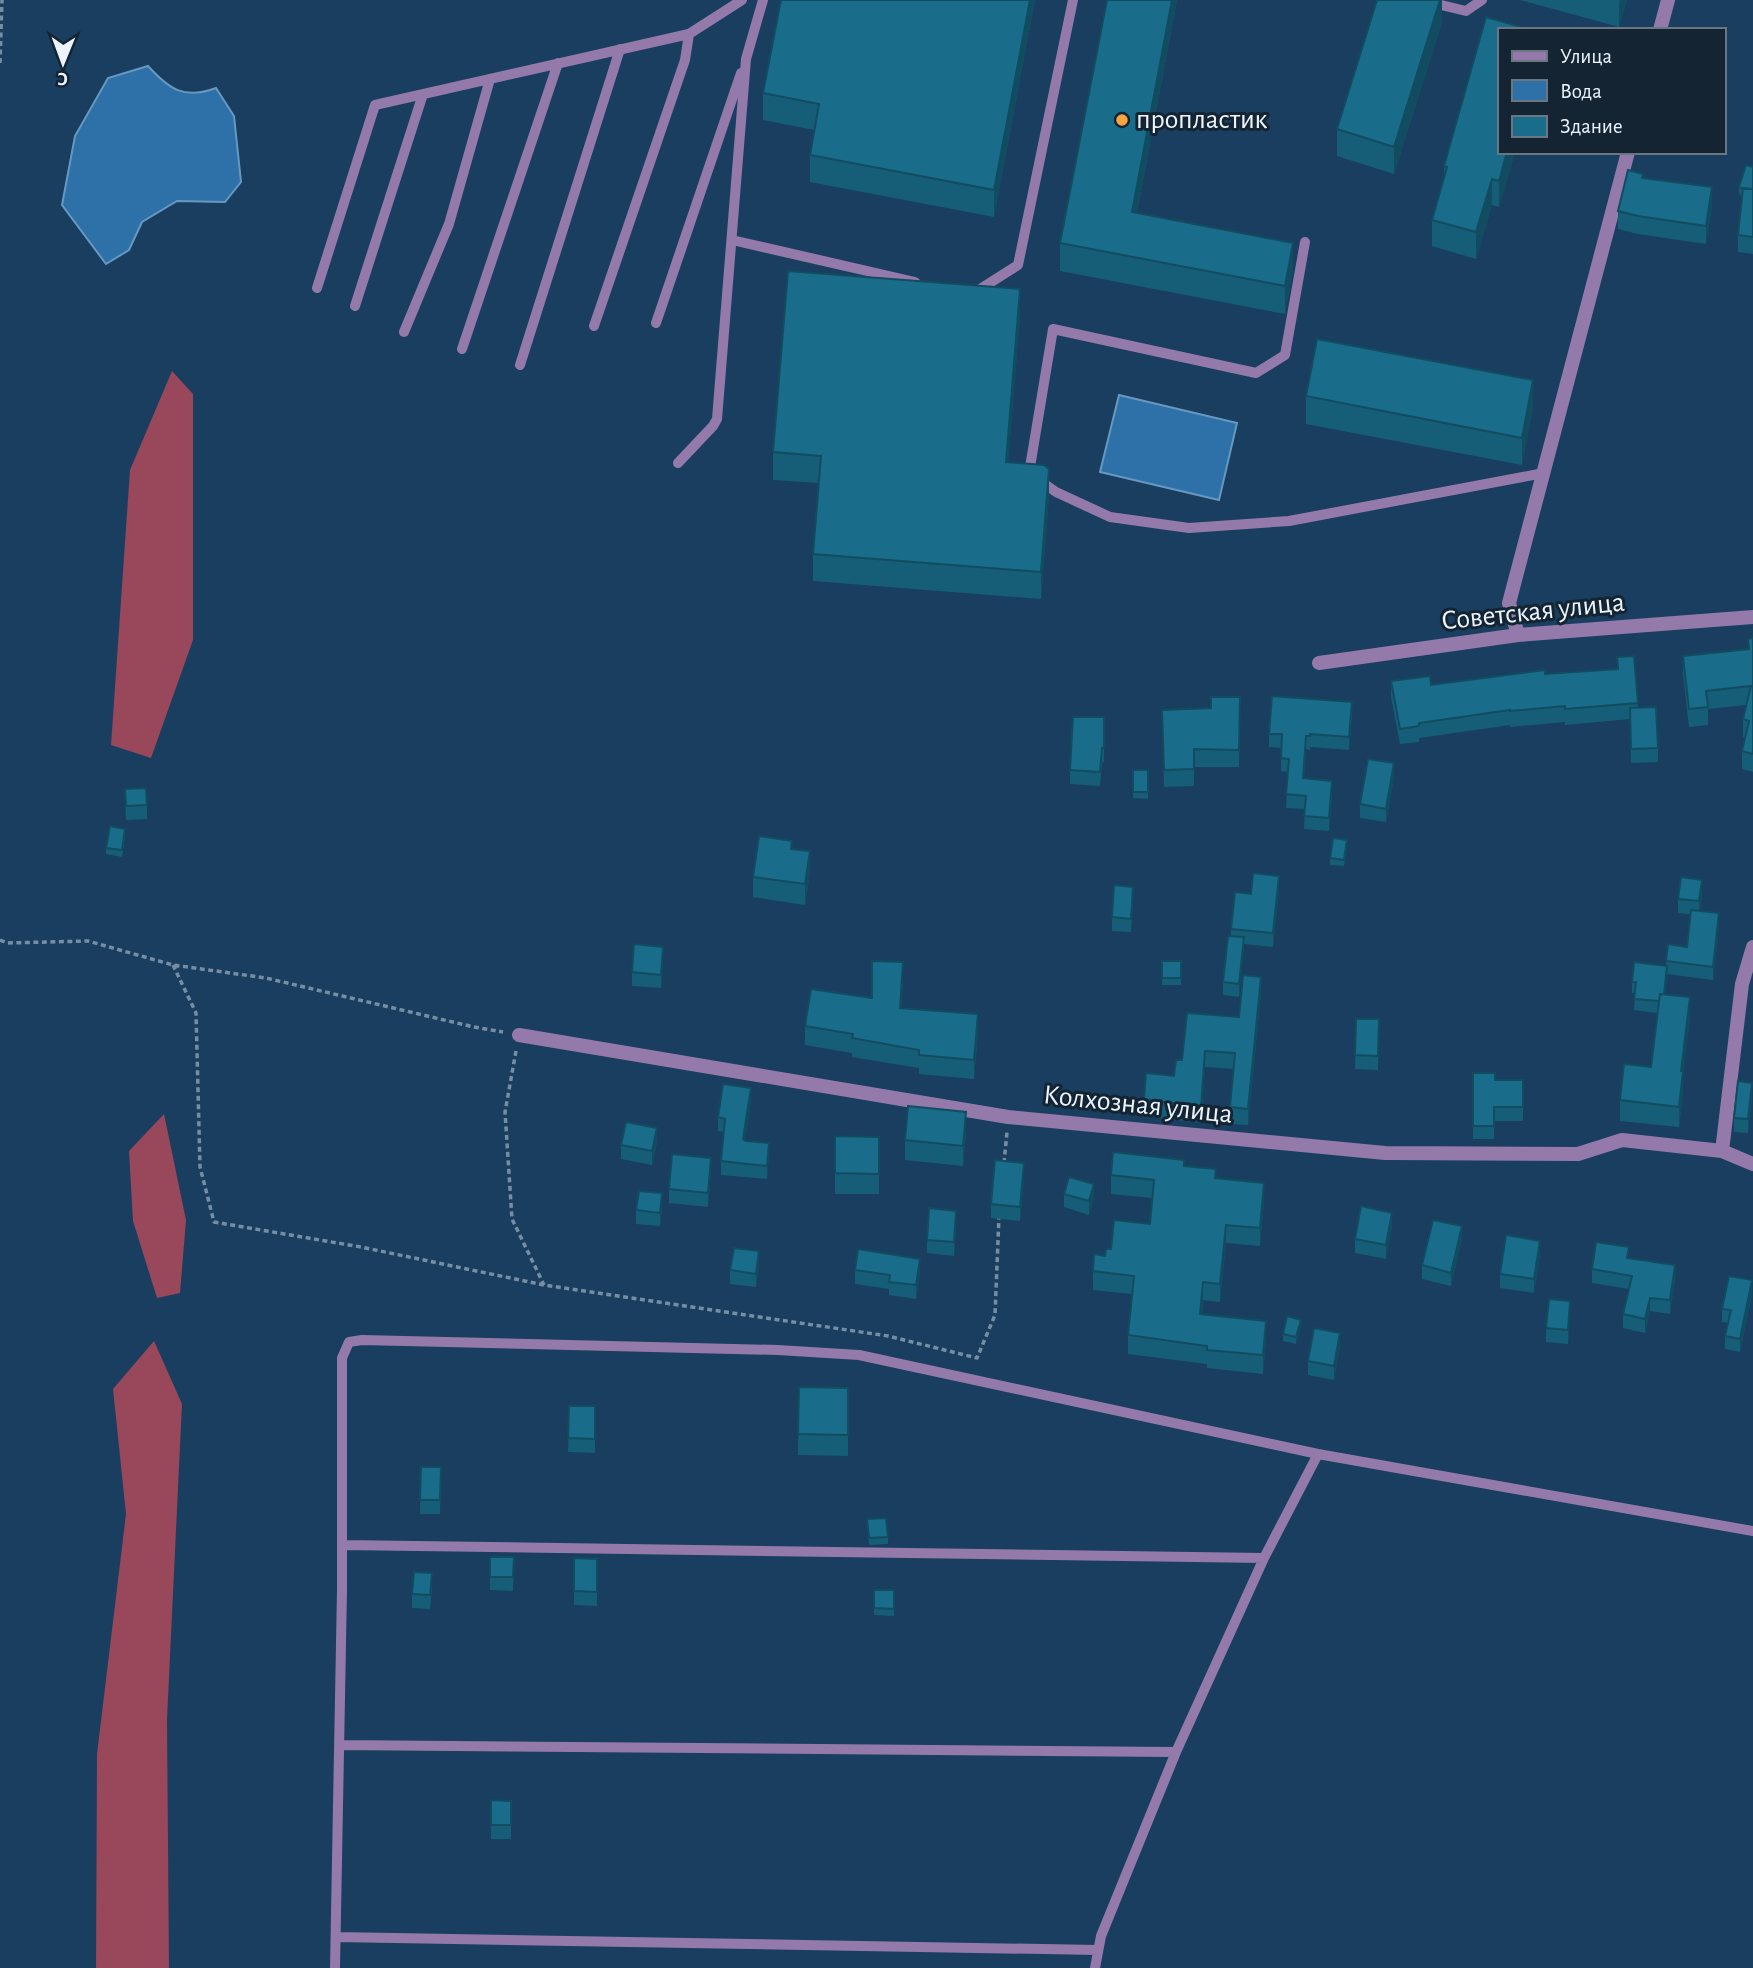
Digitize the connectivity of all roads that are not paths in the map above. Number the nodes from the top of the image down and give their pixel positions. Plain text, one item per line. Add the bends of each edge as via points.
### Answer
1 (742, 0) edge
2 (763, 0) edge
3 (1073, 0) edge
4 (1420, 0) edge
5 (1482, 0) edge
6 (1668, 0) edge
7 (1661, 28) edge
8 (689, 34) junction
9 (620, 49) junction
10 (746, 59) junction
11 (558, 63) junction
12 (490, 79) junction
13 (423, 94) junction
14 (1627, 154) edge
15 (732, 240) junction
16 (1305, 242) dead end
17 (931, 286) edge
18 (317, 288) dead end
19 (957, 292) edge
20 (355, 306) dead end
21 (656, 323) dead end
22 (594, 326) dead end
23 (404, 332) dead end
24 (462, 349) dead end
25 (520, 365) dead end
26 (678, 463) dead end
27 (1544, 472) junction
28 (1753, 617) edge
29 (1518, 635) junction
30 (1319, 663) dead end
31 (1753, 947) edge
32 (519, 1035) road end
33 (1722, 1151) junction
34 (1753, 1164) edge
35 (1318, 1454) junction
36 (1753, 1531) edge
37 (342, 1545) junction
38 (1264, 1558) junction
39 (339, 1745) junction
40 (1176, 1752) junction
41 (335, 1937) junction
42 (1098, 1950) junction
43 (335, 1968) edge
44 (1095, 1968) edge

1 - 8 lane
2 - 10 lane
3 - 19 lane via 1018,265 971,295
4 - 5 lane via 1466,11
6 - 7 street
8 - 9 lane
8 - 22 lane via 685,60
9 - 11 lane
9 - 25 lane
10 - 15 lane
10 - 21 lane
11 - 12 lane
11 - 24 lane
12 - 13 lane
12 - 23 lane via 449,224
13 - 18 lane via 375,105
13 - 20 lane
14 - 27 street
15 - 17 lane
15 - 26 lane via 717,419
16 - 27 lane via 1285,355 1256,373 1053,329 1029,473 1056,492 1110,517 1189,528 1289,521
27 - 29 street via 1509,603
28 - 29 street, Советская улица
29 - 30 street, Советская улица
31 - 33 street via 1742,984
32 - 33 street, Колхозная улица via 1008,1117 1385,1153 1578,1154 1622,1140
33 - 34 street, Колхозная улица
35 - 36 lane
35 - 37 lane via 859,1355 362,1340 349,1342 342,1359
35 - 38 lane
37 - 38 lane
37 - 39 lane
38 - 40 lane
39 - 40 lane
39 - 41 lane
40 - 42 lane
41 - 42 lane
41 - 43 lane
42 - 44 lane

